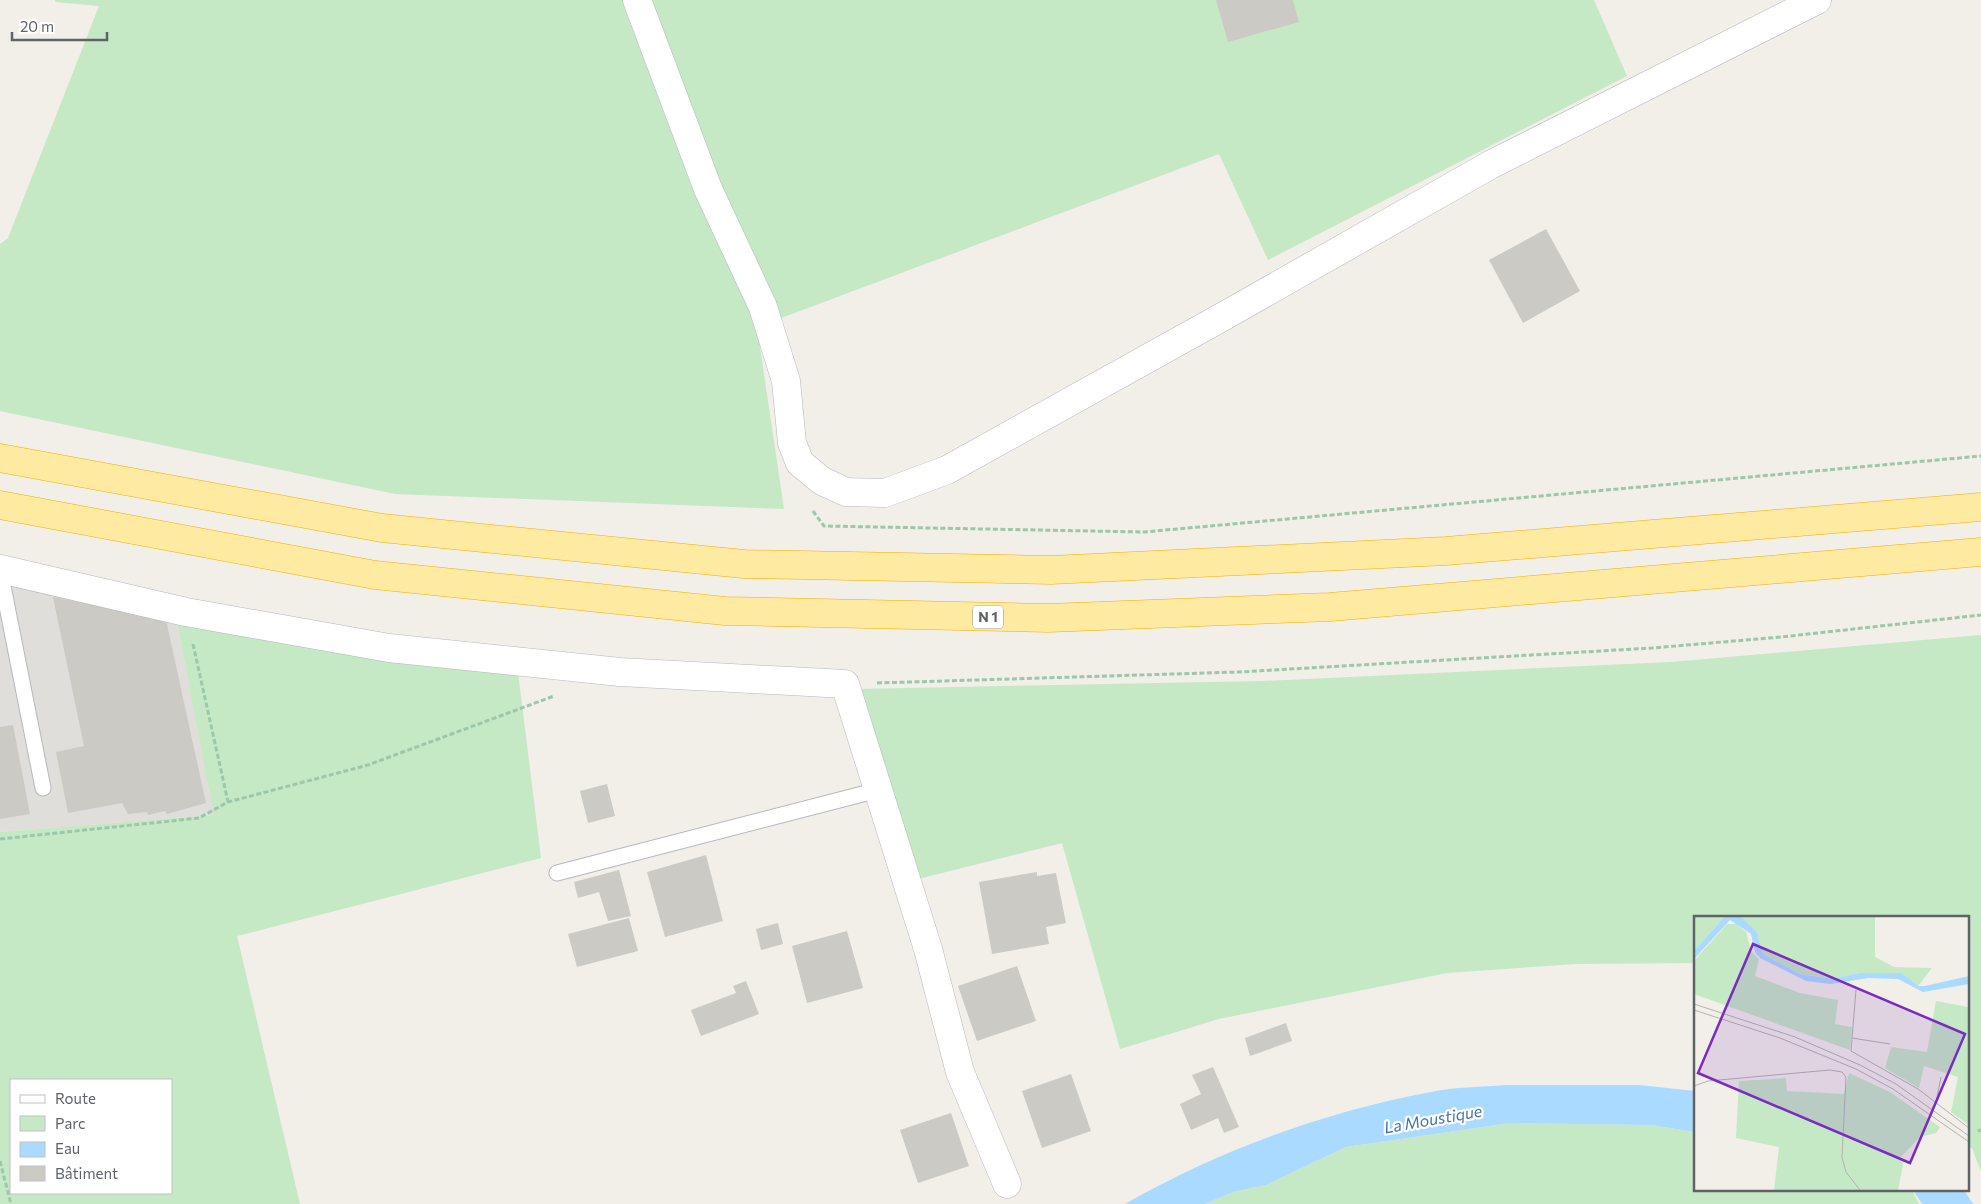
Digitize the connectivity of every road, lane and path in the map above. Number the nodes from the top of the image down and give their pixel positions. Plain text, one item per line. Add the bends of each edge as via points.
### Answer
1 (637, 0) edge
2 (1817, 0) edge
3 (1981, 456) edge
4 (0, 458) edge
5 (0, 505) edge
6 (1981, 507) edge
7 (812, 510) dead end
8 (1981, 552) edge
9 (0, 570) edge
10 (186, 612) junction
11 (1981, 615) edge
12 (845, 684) junction
13 (555, 696) dead end
14 (43, 788) dead end
15 (878, 790) junction
16 (228, 802) junction
17 (0, 839) edge
18 (557, 873) dead end
19 (0, 1161) edge
20 (1007, 1184) dead end
21 (11, 1204) edge

1 - 2 street via 708,189 763,307 786,381 792,443 800,463 822,481 846,492 885,493 947,470 1490,165
3 - 7 path via 1144,532 824,526
4 - 6 highway via 382,528 744,564 1070,569 1446,551
5 - 8 highway, N 1 via 375,575 745,612 1048,618 1330,608
9 - 10 street
9 - 14 lane
10 - 12 street via 389,648 620,672
10 - 16 path
11 - 12 path via 1652,648 1239,672
12 - 15 street
13 - 16 path via 368,765
15 - 18 lane
15 - 20 street via 928,949 960,1072
16 - 17 path via 199,818
19 - 21 path

